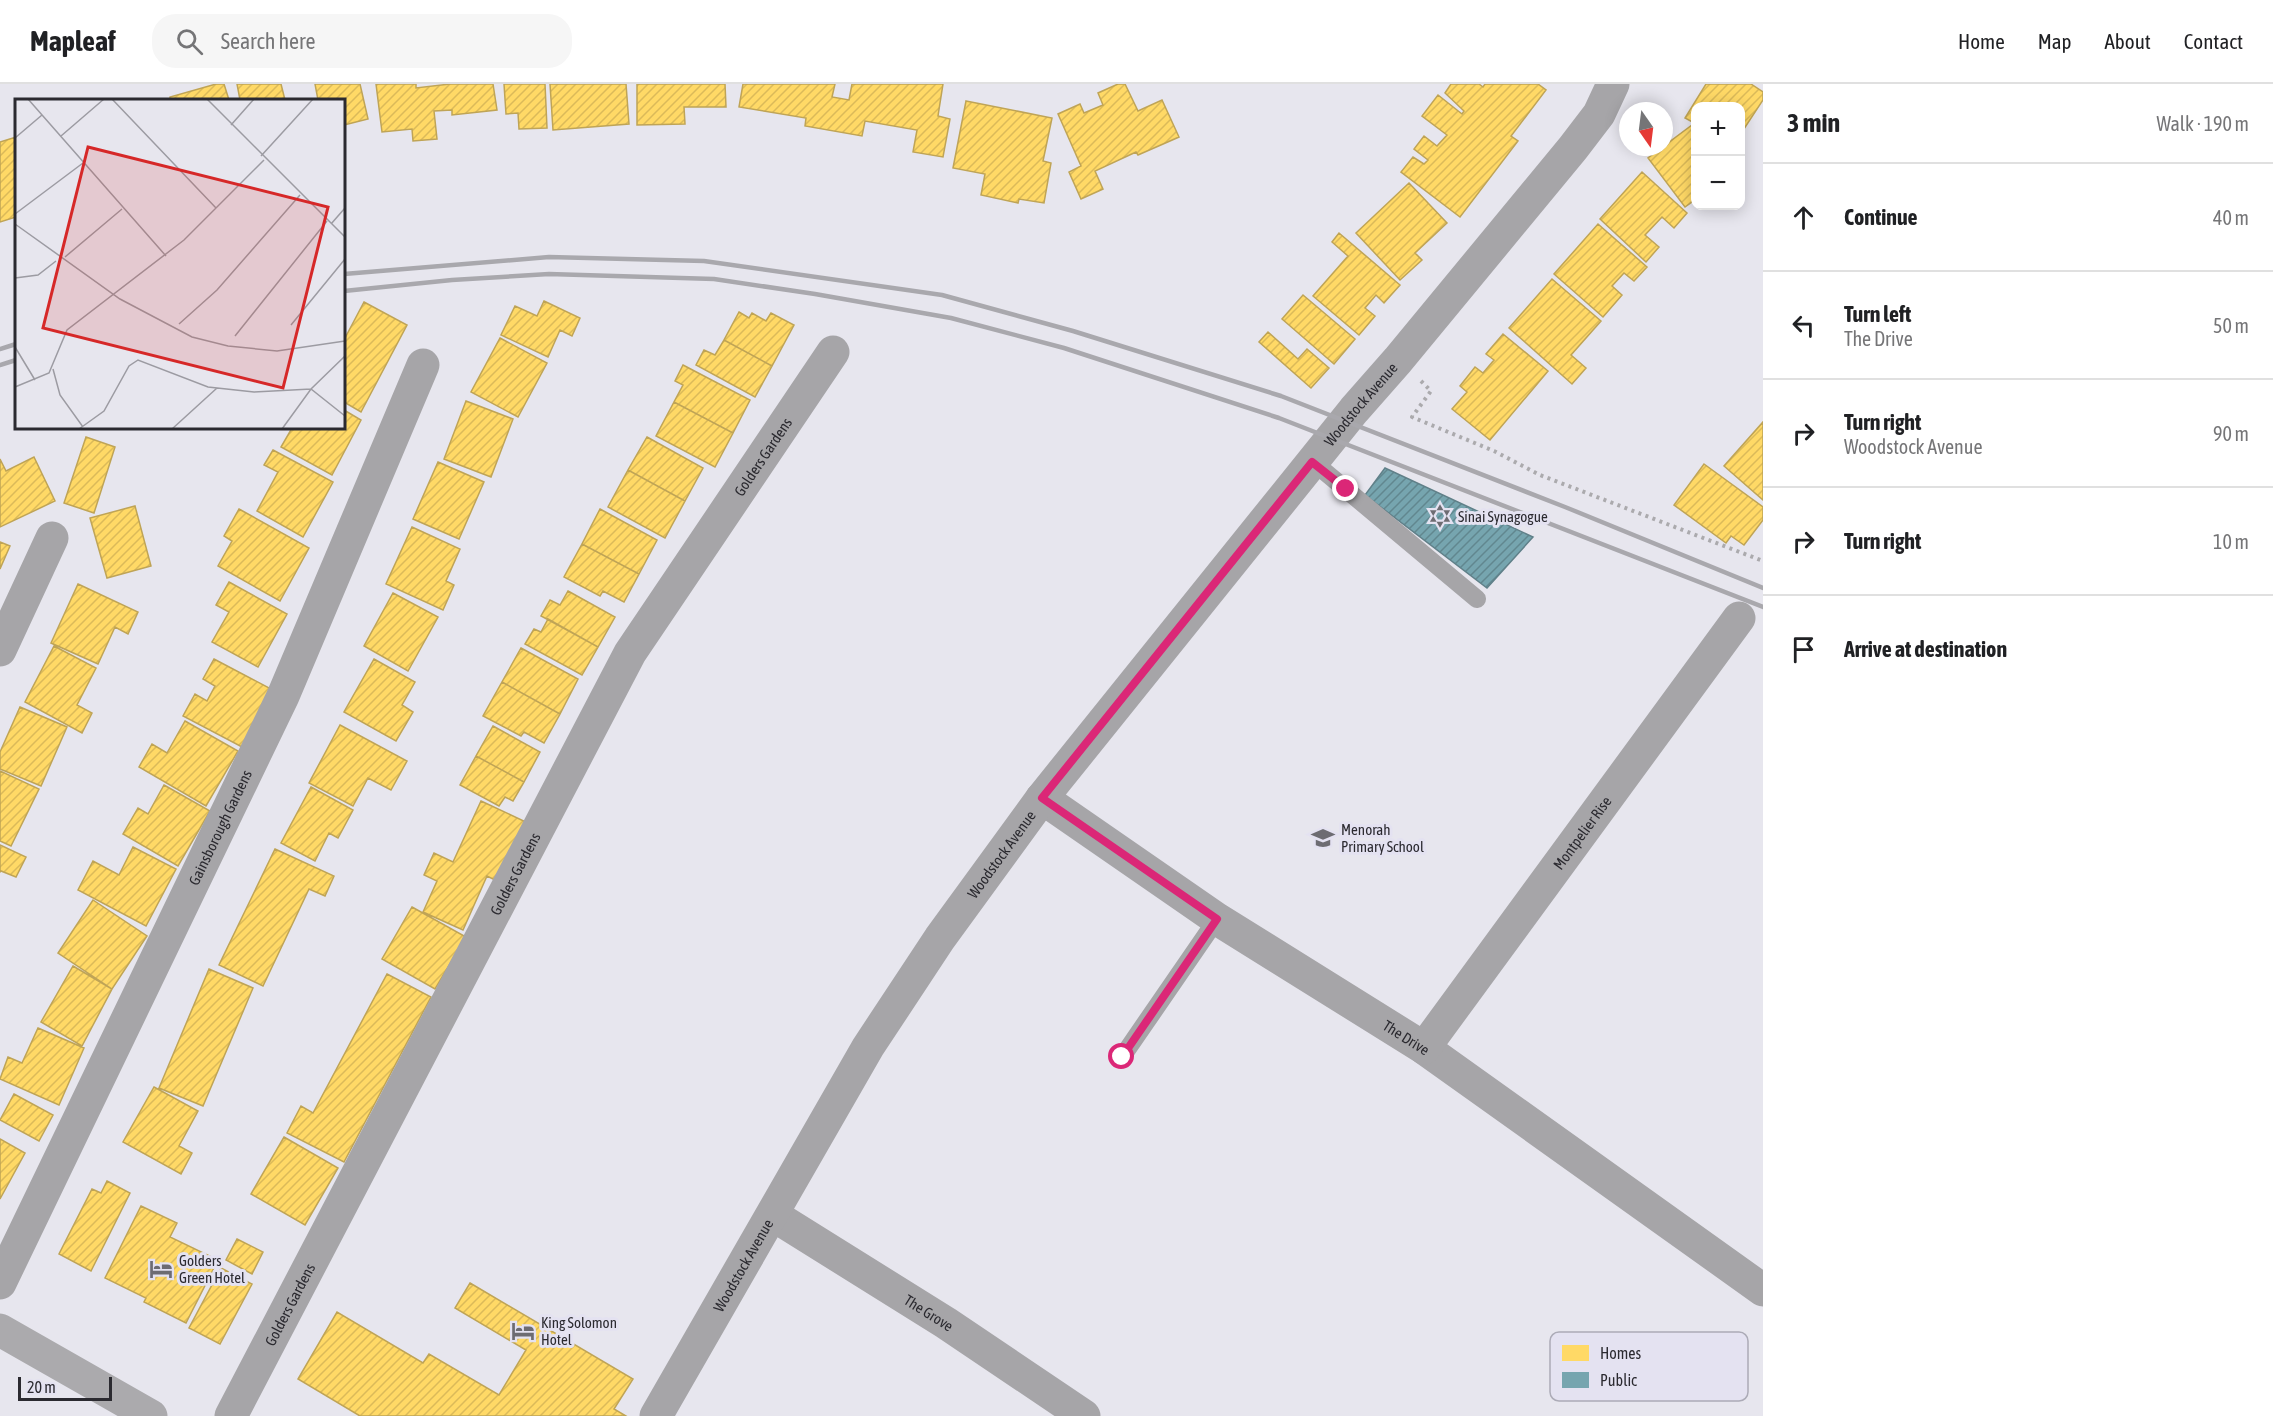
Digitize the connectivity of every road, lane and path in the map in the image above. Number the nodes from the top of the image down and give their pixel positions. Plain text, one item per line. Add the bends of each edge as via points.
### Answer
1 (1612, 84) edge
2 (832, 352) dead end
3 (423, 365) dead end
4 (1420, 420) dead end
5 (1319, 453) junction
6 (52, 538) dead end
7 (1763, 561) edge
8 (1477, 599) dead end
9 (1739, 618) dead end
10 (0, 650) edge
11 (1042, 798) junction
12 (1217, 919) junction
13 (1424, 1048) junction
14 (1122, 1057) dead end
15 (773, 1215) junction
16 (0, 1283) edge
17 (1763, 1290) edge
18 (0, 1330) edge
19 (151, 1416) edge
20 (231, 1416) edge
21 (656, 1416) edge
22 (1084, 1416) edge

1 - 5 street, Woodstock Avenue via 1599,114 1573,148
2 - 20 street, Golders Gardens via 630,652
3 - 16 street, Gainsborough Gardens via 283,696
4 - 7 path via 1540,475
5 - 8 lane
5 - 11 street, Woodstock Avenue
6 - 10 street
9 - 13 street, Montpelier Rise
11 - 12 street, The Drive
11 - 15 street, Woodstock Avenue via 940,938 868,1047
12 - 13 street, The Drive
12 - 14 lane
13 - 17 street, The Drive
15 - 21 street, Woodstock Avenue
15 - 22 street, The Grove via 946,1323
18 - 19 main road

